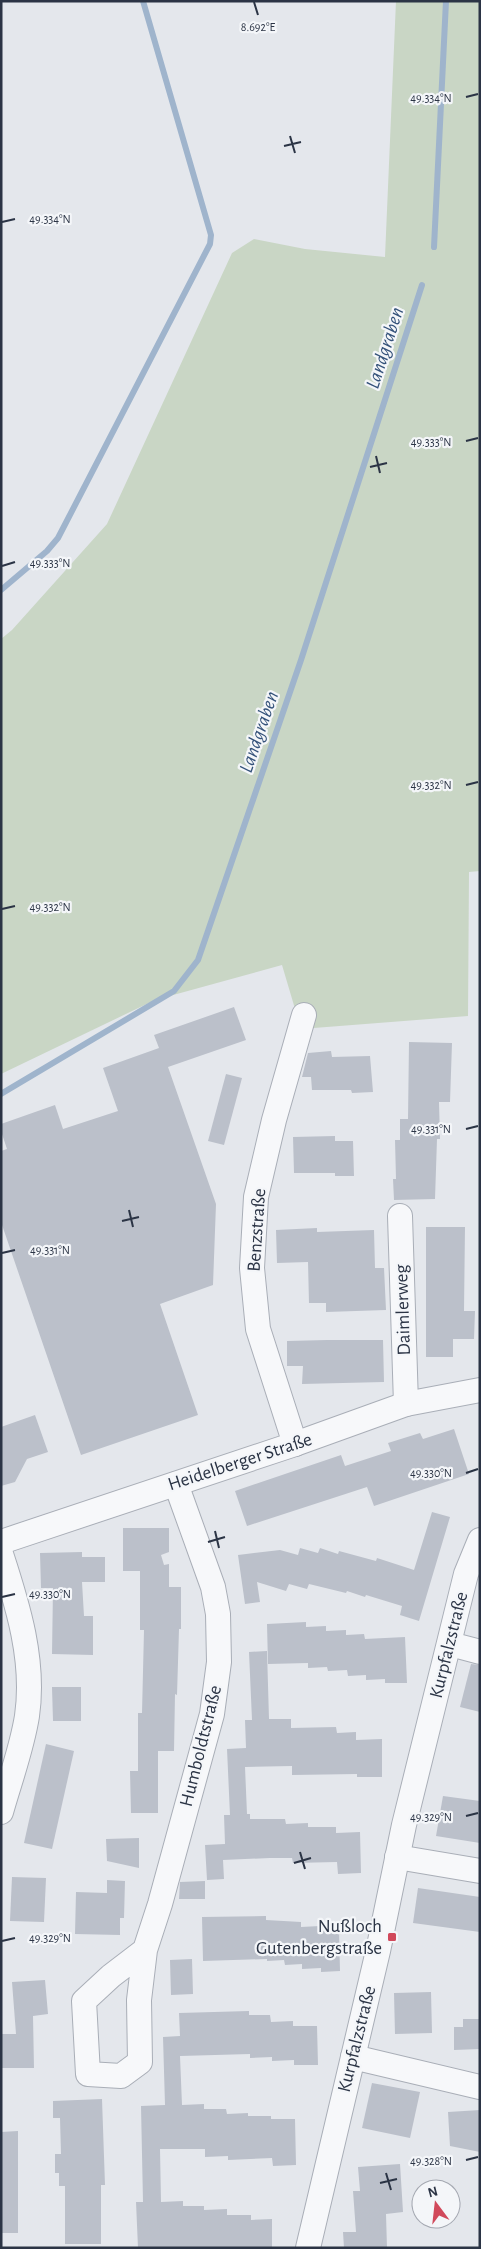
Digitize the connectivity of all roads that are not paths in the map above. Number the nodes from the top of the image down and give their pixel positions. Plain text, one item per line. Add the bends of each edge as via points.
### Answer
1 (304, 1015) dead end
2 (400, 1216) dead end
3 (480, 1390) edge
4 (406, 1404) junction
5 (295, 1444) junction
6 (176, 1484) junction
7 (480, 1540) edge
8 (1, 1542) edge
9 (1, 1554) edge
10 (450, 1644) junction
11 (480, 1652) edge
12 (1, 1812) edge
13 (397, 1857) junction
14 (480, 1872) edge
15 (145, 1950) junction
16 (353, 2057) junction
17 (480, 2087) edge
18 (308, 2248) edge

1 - 5 street, Benzstraße via 256,1197 252,1268 258,1329
2 - 4 street, Daimlerweg
3 - 4 street, Heidelberger Straße
4 - 5 street, Heidelberger Straße
5 - 6 street, Heidelberger Straße
6 - 8 street, Heidelberger Straße
6 - 15 street, Humboldtstraße via 213,1587 218,1614 219,1662 212,1714
7 - 10 street, Kurpfalzstraße via 466,1574
9 - 12 street via 24,1633 28,1682 26,1716
10 - 11 street
10 - 13 street, Kurpfalzstraße
13 - 14 street
13 - 16 street, Kurpfalzstraße
15 - 15 street, Humboldtstraße via 139,2000 140,2062 121,2076 88,2074 84,2001
16 - 17 street
16 - 18 street, Kurpfalzstraße

